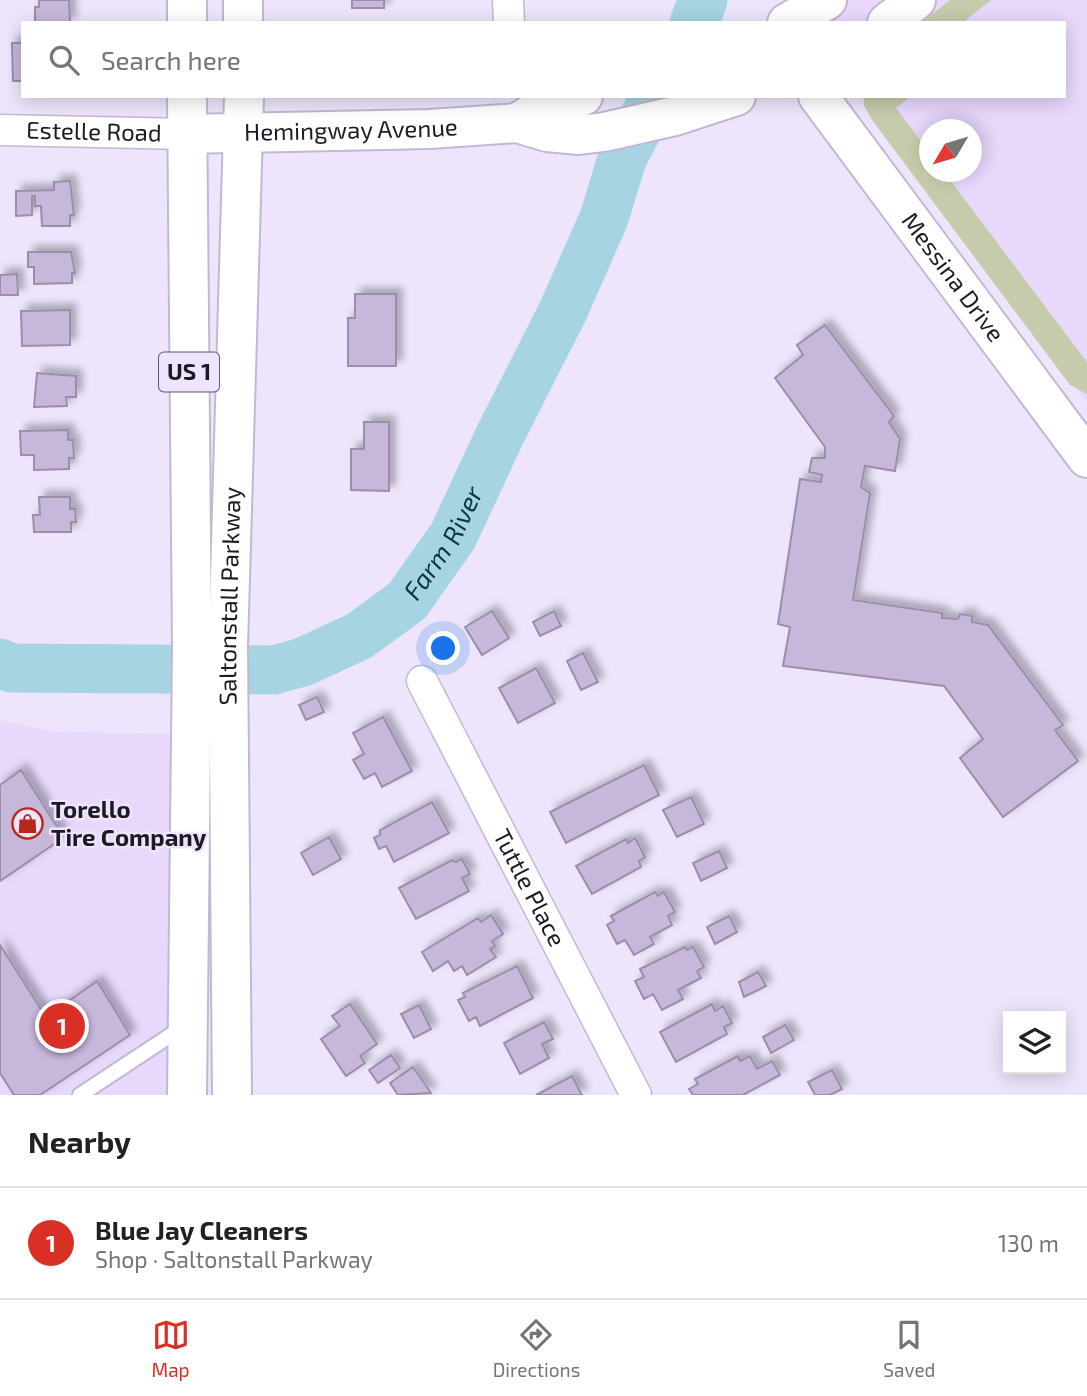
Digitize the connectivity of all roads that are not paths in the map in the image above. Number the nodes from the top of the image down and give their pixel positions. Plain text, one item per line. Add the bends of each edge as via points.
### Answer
1 (187, 0) edge
2 (243, 0) edge
3 (508, 0) edge
4 (827, 0) edge
5 (916, 0) edge
6 (187, 21) edge
7 (243, 21) edge
8 (509, 21) edge
9 (790, 21) edge
10 (890, 21) edge
11 (187, 98) edge
12 (577, 98) edge
13 (730, 98) edge
14 (820, 98) edge
15 (516, 109) edge
16 (244, 113) edge
17 (0, 130) edge
18 (187, 134) junction
19 (1082, 440) edge
20 (210, 647) junction
21 (422, 681) dead end
22 (210, 687) junction
23 (187, 1024) junction
24 (80, 1095) edge
25 (187, 1095) edge
26 (232, 1095) edge
27 (636, 1095) edge

1 - 6 main road
2 - 7 main road
3 - 8 street
4 - 9 main road
5 - 10 main road
11 - 18 main road, Saltonstall Parkway / US 1
12 - 15 main road, Hemingway Avenue via 535,112
13 - 15 main road, Hemingway Avenue via 604,132 564,135
14 - 19 main road, Messina Drive
15 - 16 main road, Hemingway Avenue via 430,130
16 - 18 main road, Hemingway Avenue
16 - 20 main road, Saltonstall Parkway / US 1
17 - 18 street, Estelle Road
18 - 20 main road, Saltonstall Parkway / US 1
20 - 22 main road, Saltonstall Parkway / US 1
21 - 27 street, Tuttle Place
22 - 23 main road, Saltonstall Parkway / US 1
22 - 26 main road, Saltonstall Parkway / US 1
23 - 24 lane
23 - 25 main road, Saltonstall Parkway / US 1

